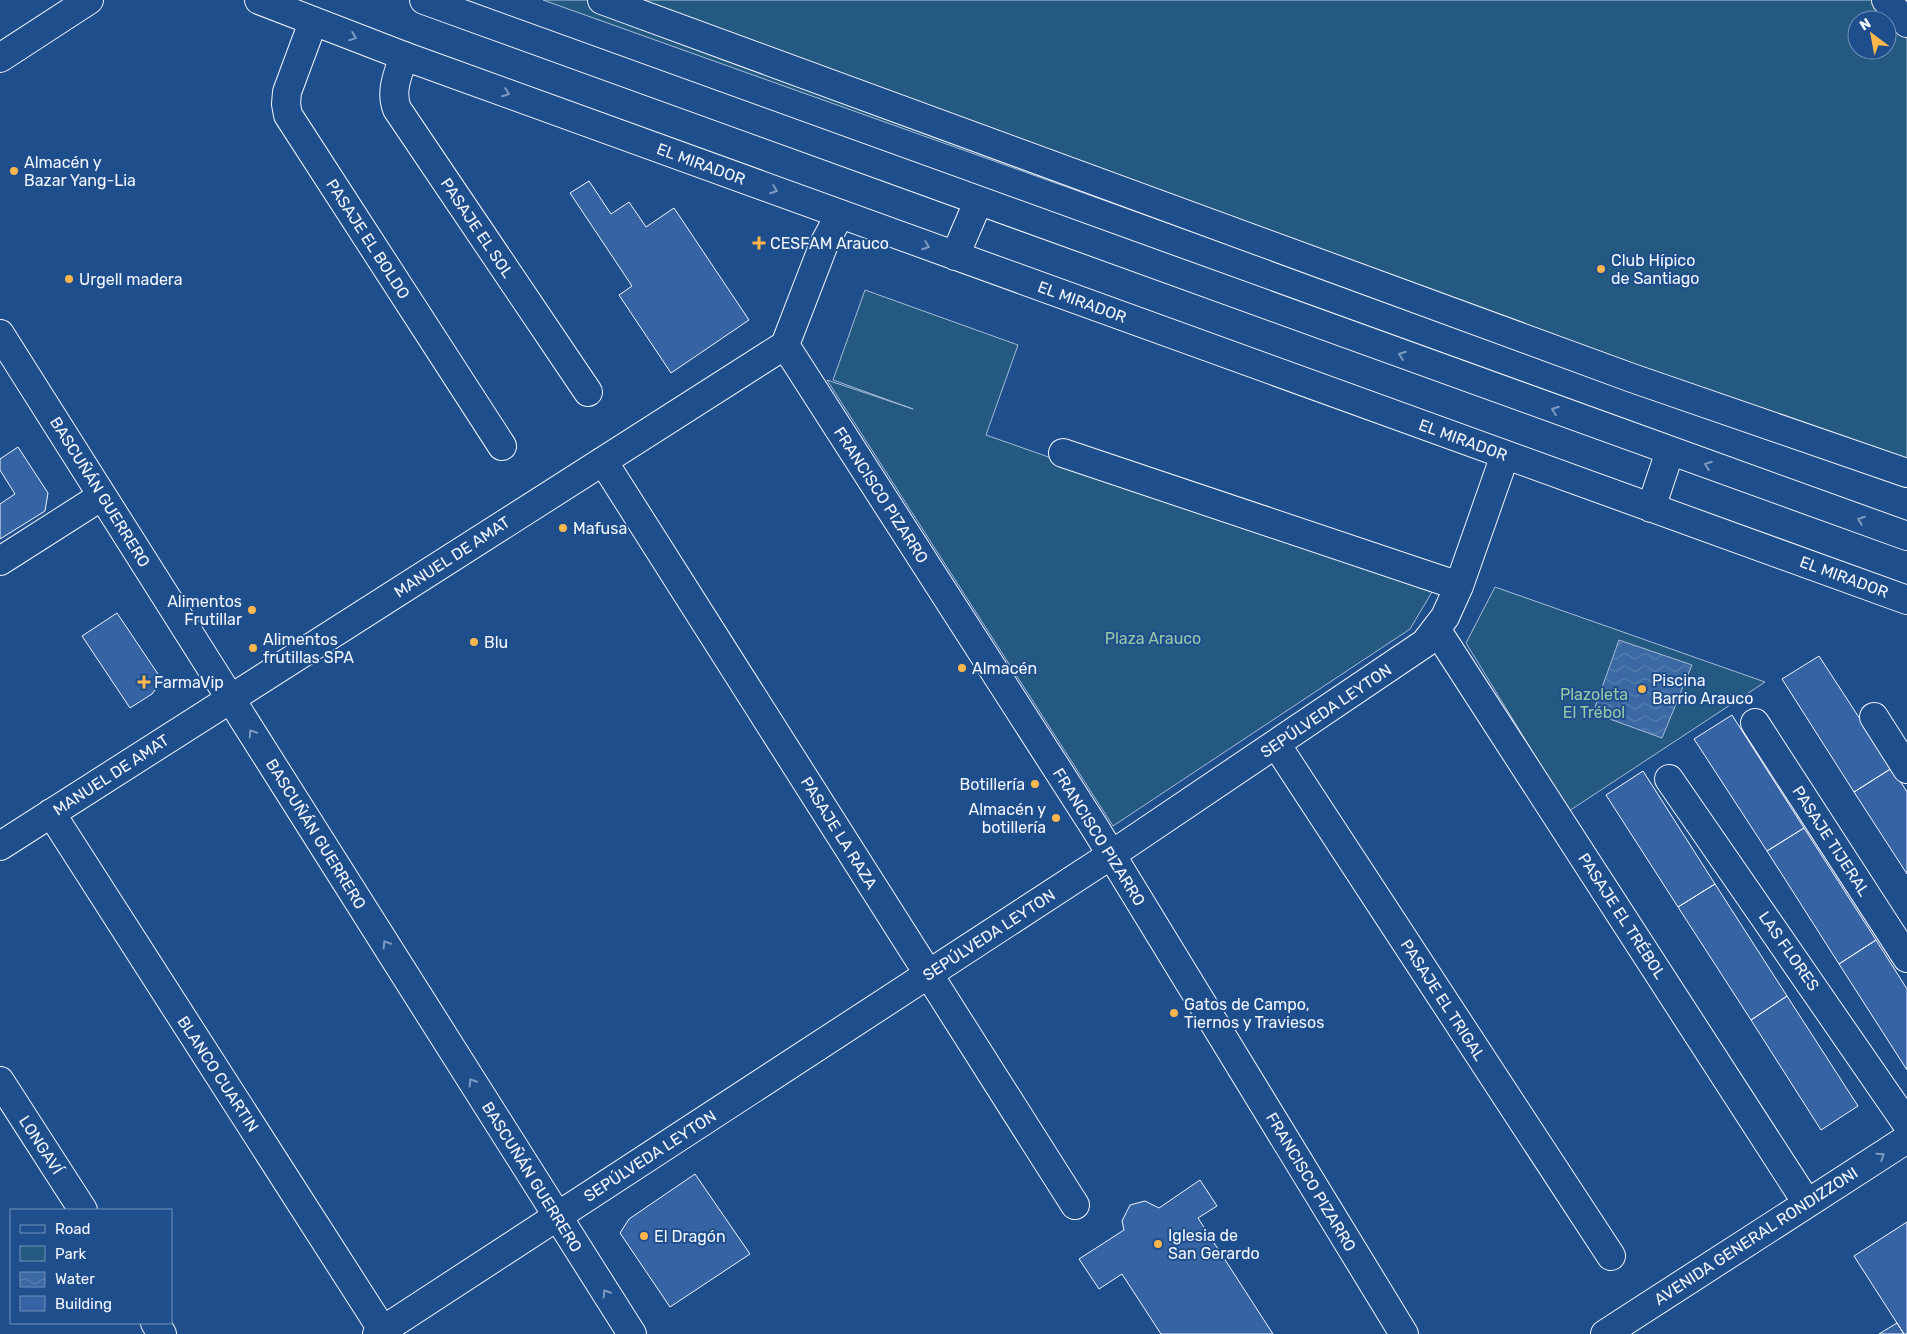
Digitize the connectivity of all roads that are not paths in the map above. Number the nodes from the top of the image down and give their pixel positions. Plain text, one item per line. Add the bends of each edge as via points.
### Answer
1 (89, 0) edge
2 (259, 0) edge
3 (424, 0) edge
4 (602, 0) edge
5 (1886, 0) edge
6 (314, 22) junction
7 (1907, 23) edge
8 (404, 56) junction
9 (0, 58) edge
10 (978, 202) junction
11 (840, 214) junction
12 (955, 256) junction
13 (0, 334) edge
14 (785, 345) junction
15 (588, 392) dead end
16 (502, 446) dead end
17 (1670, 451) junction
18 (1063, 453) dead end
19 (1505, 455) junction
20 (603, 461) junction
21 (1907, 473) edge
22 (102, 496) junction
23 (1651, 508) junction
24 (1907, 536) edge
25 (0, 561) edge
26 (1459, 586) junction
27 (1907, 600) edge
28 (1436, 629) junction
29 (231, 699) junction
30 (1874, 717) dead end
31 (1755, 723) dead end
32 (1276, 744) junction
33 (1907, 769) edge
34 (1670, 779) dead end
35 (52, 813) junction
36 (0, 846) edge
37 (1111, 855) junction
38 (1907, 958) edge
39 (928, 974) junction
40 (0, 1081) edge
41 (1907, 1124) edge
42 (1907, 1139) edge
43 (1807, 1203) junction
44 (1075, 1205) dead end
45 (82, 1209) edge
46 (557, 1216) junction
47 (1611, 1256) dead end
48 (381, 1333) edge
49 (632, 1334) edge
50 (1404, 1334) edge
51 (1605, 1334) edge

1 - 9 street
2 - 6 street, EL MIRADOR
3 - 10 street
4 - 21 street via 1632,378
5 - 7 street
6 -> 8 street, EL MIRADOR
6 - 16 street, PASAJE EL BOLDO via 287,92 288,116
8 -> 11 street, EL MIRADOR
8 - 15 street, PASAJE EL SOL via 393,90 397,109
10 - 12 street
17 -> 10 street
11 -> 12 street, EL MIRADOR
11 - 14 street via 824,244
12 - 19 street, EL MIRADOR
13 - 22 street, BASCUÑÁN GUERRERO
14 - 20 street, MANUEL DE AMAT
14 - 37 street, FRANCISCO PIZARRO
17 - 23 street
24 -> 17 street
18 - 26 street
19 - 23 street, EL MIRADOR
19 - 26 street, SEPÚLVEDA LEYTON
20 - 29 street, MANUEL DE AMAT
20 - 39 street, PASAJE LA RAZA
22 - 25 street
22 - 29 street, BASCUÑÁN GUERRERO
23 - 27 street, EL MIRADOR
26 - 28 street, SEPÚLVEDA LEYTON
28 - 32 street, SEPÚLVEDA LEYTON via 1425,643 1406,657
28 - 43 street, PASAJE EL TRÉBOL
29 - 35 street, MANUEL DE AMAT
46 -> 29 street, BASCUÑÁN GUERRERO
30 - 33 street
31 - 38 street, PASAJE TIJERAL
32 - 37 street, SEPÚLVEDA LEYTON
32 - 47 street, PASAJE EL TRIGAL
34 - 41 street, LAS FLORES
35 - 36 street, MANUEL DE AMAT
35 - 48 street, BLANCO CUARTIN
37 - 39 street, SEPÚLVEDA LEYTON
37 - 50 street, FRANCISCO PIZARRO
39 - 44 street, PASAJE LA RAZA
39 - 46 street, SEPÚLVEDA LEYTON
40 - 45 street, LONGAVÍ
43 -> 42 street, AVENIDA GENERAL RONDIZZONI
43 - 51 street, AVENIDA GENERAL RONDIZZONI
46 - 48 street, SEPÚLVEDA LEYTON
49 -> 46 street, BASCUÑÁN GUERRERO

